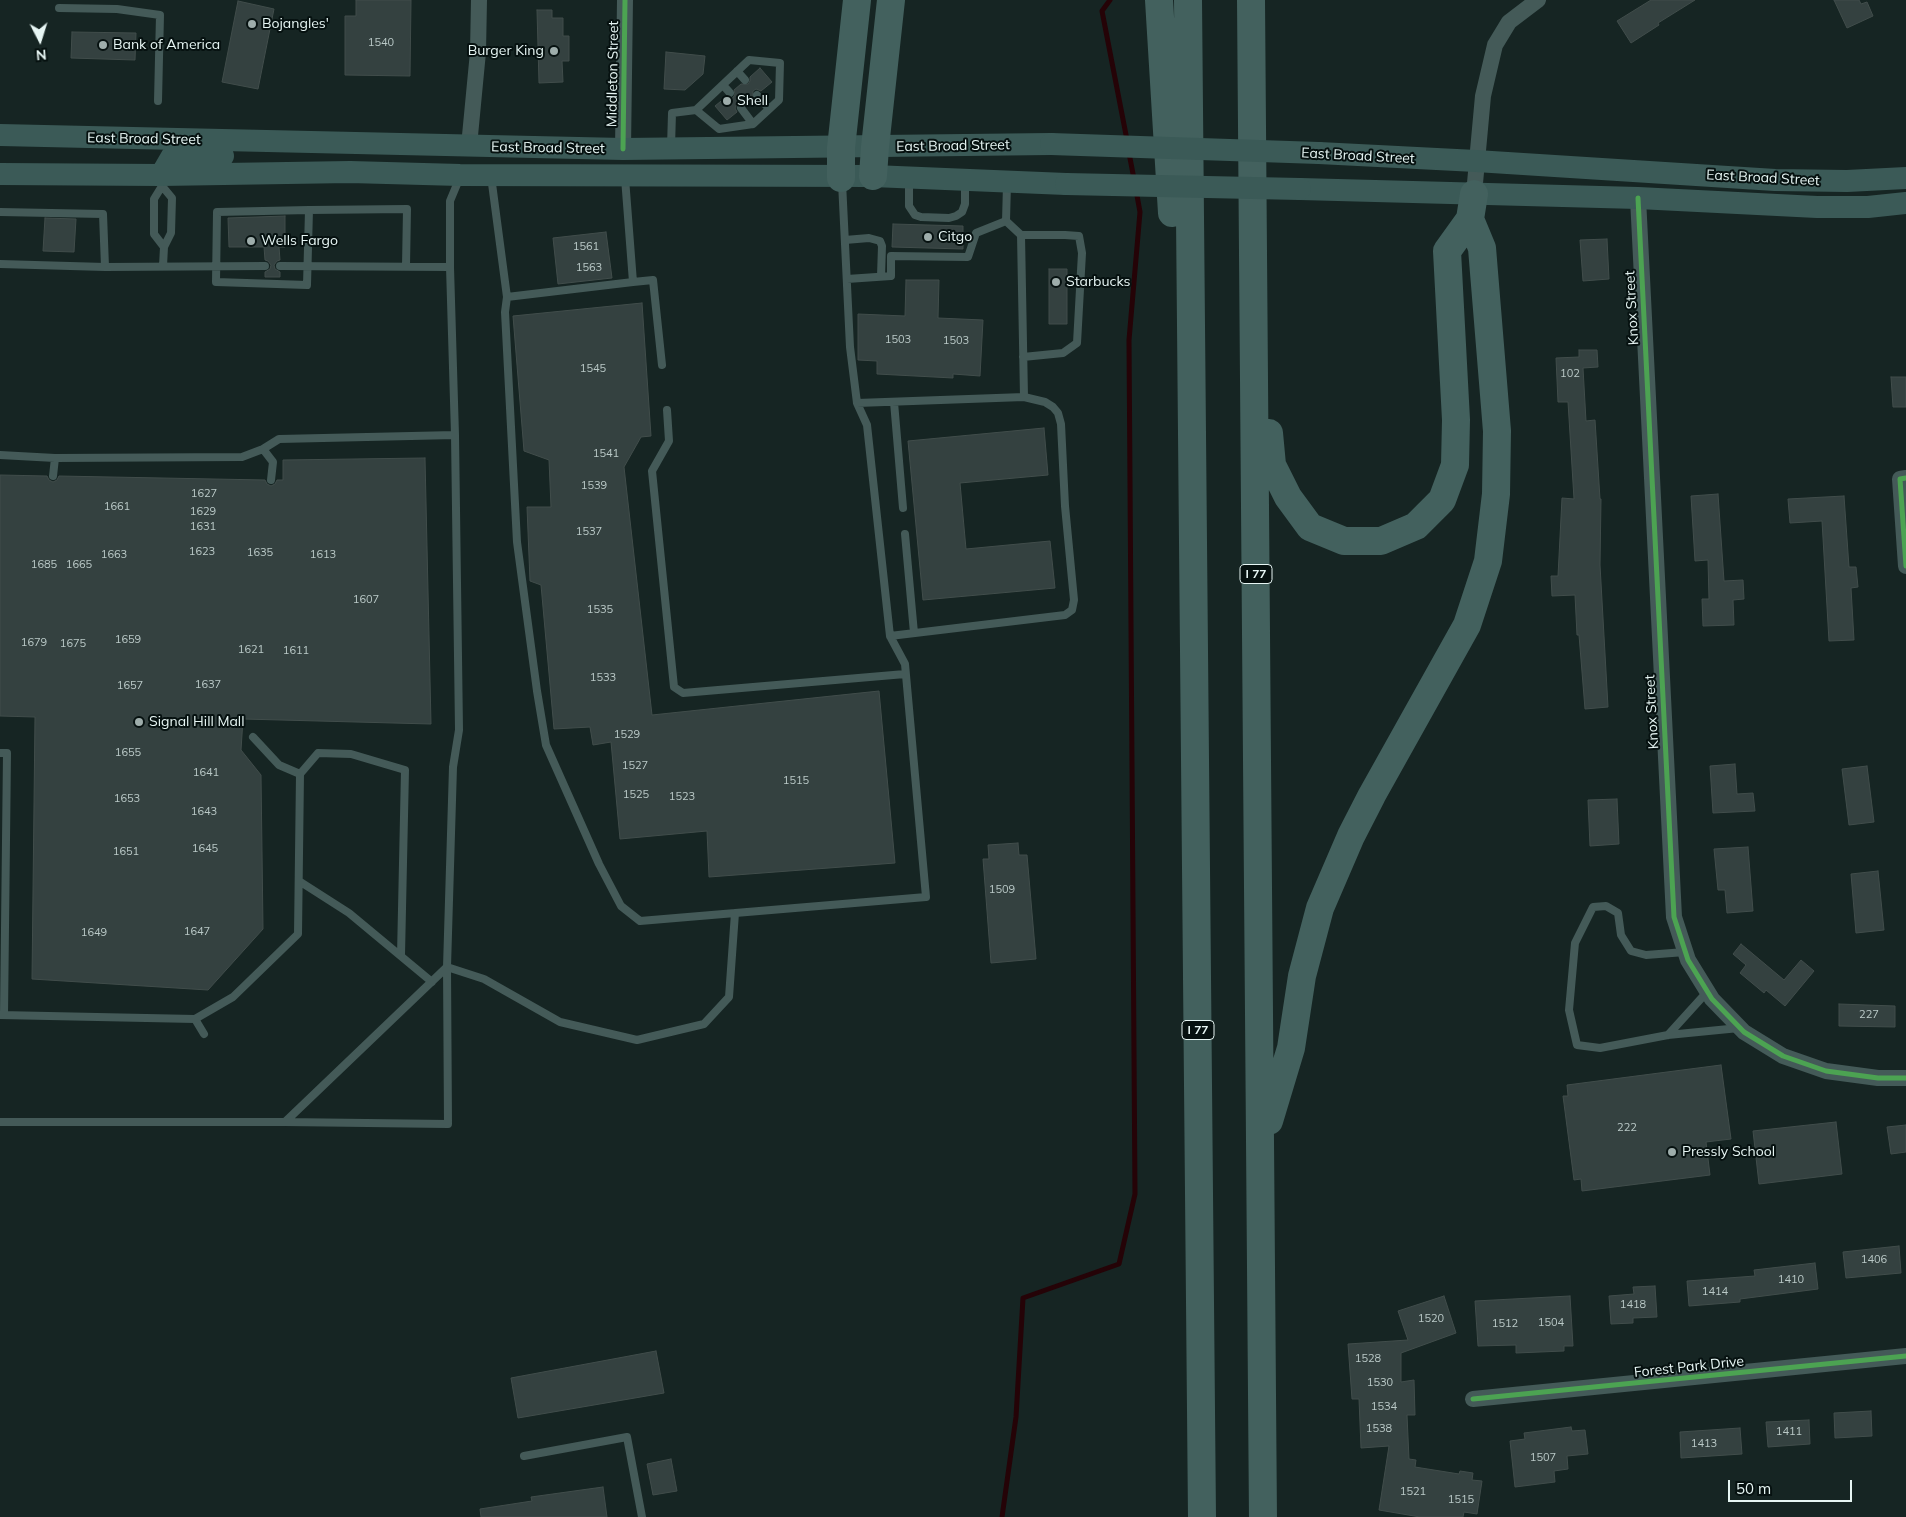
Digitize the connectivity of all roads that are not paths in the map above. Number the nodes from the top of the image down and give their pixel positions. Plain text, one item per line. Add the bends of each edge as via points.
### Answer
1 (479, 0) edge
2 (625, 0) edge
3 (856, 0) edge
4 (891, 0) edge
5 (1159, 0) edge
6 (1188, 0) edge
7 (1251, 0) edge
8 (1538, 0) edge
9 (59, 8) dead end
10 (737, 72) junction
11 (1252, 76) junction
12 (745, 80) dead end
13 (722, 85) junction
14 (730, 93) dead end
15 (757, 95) dead end
16 (158, 101) dead end
17 (741, 108) dead end
18 (770, 109) junction
19 (696, 110) junction
20 (753, 124) junction
21 (0, 135) edge
22 (358, 144) junction
23 (469, 146) junction
24 (841, 148) junction
25 (875, 148) junction
26 (622, 149) junction
27 (671, 149) junction
28 (1476, 161) junction
29 (0, 174) edge
30 (460, 175) junction
31 (491, 175) junction
32 (625, 176) junction
33 (873, 176) junction
34 (841, 178) junction
35 (910, 178) junction
36 (1906, 178) edge
37 (162, 180) junction
38 (965, 180) junction
39 (1007, 182) junction
40 (1638, 198) junction
41 (1906, 203) edge
42 (1472, 206) junction
43 (308, 210) junction
44 (0, 212) edge
45 (1006, 221) junction
46 (1021, 235) junction
47 (845, 240) junction
48 (164, 247) junction
49 (0, 264) edge
50 (216, 265) junction
51 (163, 266) junction
52 (265, 266) dead end
53 (280, 266) dead end
54 (406, 266) junction
55 (105, 267) junction
56 (306, 267) junction
57 (450, 267) junction
58 (881, 276) junction
59 (847, 279) junction
60 (633, 282) junction
61 (507, 297) junction
62 (1023, 357) junction
63 (662, 365) dead end
64 (1024, 397) junction
65 (894, 402) junction
66 (857, 403) junction
67 (667, 410) dead end
68 (455, 435) junction
69 (263, 449) junction
70 (0, 455) edge
71 (55, 458) junction
72 (53, 476) dead end
73 (1903, 478) edge
74 (270, 480) dead end
75 (902, 508) dead end
76 (905, 534) dead end
77 (1194, 543) junction
78 (1906, 566) edge
79 (914, 633) junction
80 (890, 636) junction
81 (906, 674) junction
82 (253, 737) dead end
83 (0, 753) edge
84 (300, 774) junction
85 (299, 881) junction
86 (3, 888) edge
87 (735, 913) junction
88 (1685, 952) junction
89 (401, 955) junction
90 (447, 967) junction
91 (432, 982) junction
92 (1708, 992) junction
93 (2, 1015) edge
94 (195, 1019) junction
95 (1741, 1028) junction
96 (204, 1034) dead end
97 (1668, 1035) junction
98 (1906, 1078) edge
99 (0, 1122) edge
100 (286, 1122) junction
101 (1261, 1149) junction
102 (1906, 1356) edge
103 (1473, 1399) dead end
104 (524, 1456) dead end
105 (642, 1517) edge
106 (1202, 1517) edge
107 (1263, 1517) edge

1 - 23 street via 478,52
2 - 26 street, Middleton Street
3 - 24 highway
4 - 25 highway
5 - 77 highway
6 - 77 highway, I 77
7 - 11 highway, I 77
8 - 28 street via 1509,22 1495,45 1483,96
9 - 16 lane via 117,9 160,15
10 - 12 lane
10 - 13 lane
10 - 18 lane via 749,60 780,63 779,100
11 - 42 highway via 1272,465 1288,497 1310,527 1344,541 1381,541 1416,526 1442,500 1455,465 1456,420 1447,250
11 - 101 highway, I 77
13 - 14 lane
13 - 19 lane
15 - 18 lane
17 - 20 lane
18 - 20 lane
19 - 20 lane via 719,129
19 - 27 lane via 672,113
21 - 22 main road, East Broad Street
22 - 23 main road, East Broad Street
22 - 37 main road via 347,156 172,156
23 - 26 main road, East Broad Street
23 - 30 main road
24 - 25 main road, East Broad Street
24 - 27 main road, East Broad Street
24 - 34 highway
25 - 28 main road, East Broad Street, bridge via 1051,144
25 - 33 highway
26 - 27 main road, East Broad Street
28 - 36 main road, East Broad Street via 1775,180
28 - 42 street
29 - 37 main road, East Broad Street
30 - 31 main road, East Broad Street
30 - 37 main road, East Broad Street via 350,172
30 - 57 lane via 450,201
31 - 32 main road, East Broad Street
31 - 61 lane
32 - 34 main road, East Broad Street
32 - 60 lane
33 - 34 main road, East Broad Street
33 - 35 main road, East Broad Street
34 - 47 lane
35 - 38 main road, East Broad Street
35 - 38 lane via 909,206 915,215 921,217 949,218 962,212
37 - 48 lane via 172,198 171,233
37 - 48 lane via 154,199 154,234
38 - 39 main road, East Broad Street
39 - 42 main road, East Broad Street, bridge via 1300,189
39 - 45 lane
40 - 41 main road, East Broad Street via 1817,207
40 - 42 main road, East Broad Street
40 - 88 street, Knox Street via 1674,917
42 - 101 highway via 1482,248 1497,431 1496,494 1488,562 1467,625 1372,795 1320,908 1302,976 1291,1048
43 - 50 lane via 217,212
43 - 54 lane via 407,209
43 - 56 lane
44 - 55 lane via 103,214
45 - 46 lane
45 - 58 lane via 976,233 968,257 891,256 892,276
46 - 62 lane
46 - 62 lane via 1079,236 1082,253 1077,343 1063,353
47 - 58 lane via 869,238 880,242
47 - 59 lane
48 - 51 lane
49 - 55 lane
50 - 51 lane
50 - 52 lane
50 - 56 lane via 216,282 307,285
51 - 55 lane
53 - 56 lane
54 - 56 lane
54 - 57 lane
57 - 68 lane
58 - 59 lane
59 - 66 lane
60 - 61 lane
60 - 63 lane via 653,280
61 - 87 lane via 505,312 517,542 546,745 621,906 640,921
62 - 64 lane
64 - 65 lane
64 - 79 lane via 1045,402 1058,413 1074,600 1072,610 1065,615
65 - 66 lane
65 - 75 lane
66 - 80 lane via 867,425
67 - 81 lane via 670,441 652,471 674,687 683,693
68 - 69 lane via 279,439
68 - 90 lane via 459,730 453,767
69 - 71 lane via 242,457
69 - 74 lane via 273,462
70 - 71 lane
71 - 72 lane
73 - 78 street
76 - 79 lane
77 - 106 highway, I 77
79 - 80 lane
80 - 81 lane via 905,664
81 - 87 lane via 926,897
82 - 84 lane via 279,765
83 - 86 lane via 7,753
84 - 85 lane
84 - 89 lane via 318,753 351,754 405,770
85 - 89 lane via 348,912
85 - 94 lane via 298,934 233,997
86 - 93 lane
87 - 90 lane via 729,997 704,1024 637,1040 560,1022 484,979
88 - 92 street, Knox Street
88 - 97 lane via 1646,954 1631,951 1621,935 1618,913 1606,906 1593,908 1575,942 1569,1010 1577,1045 1600,1048
89 - 91 lane
90 - 91 lane
90 - 100 lane via 448,1124
91 - 100 lane
92 - 95 street, Knox Street
92 - 97 lane
93 - 94 lane
94 - 96 lane
95 - 97 lane
95 - 98 street, Knox Street via 1783,1056 1826,1071
99 - 100 lane
101 - 107 highway, I 77
102 - 103 street, Forest Park Drive
104 - 105 lane via 627,1437

